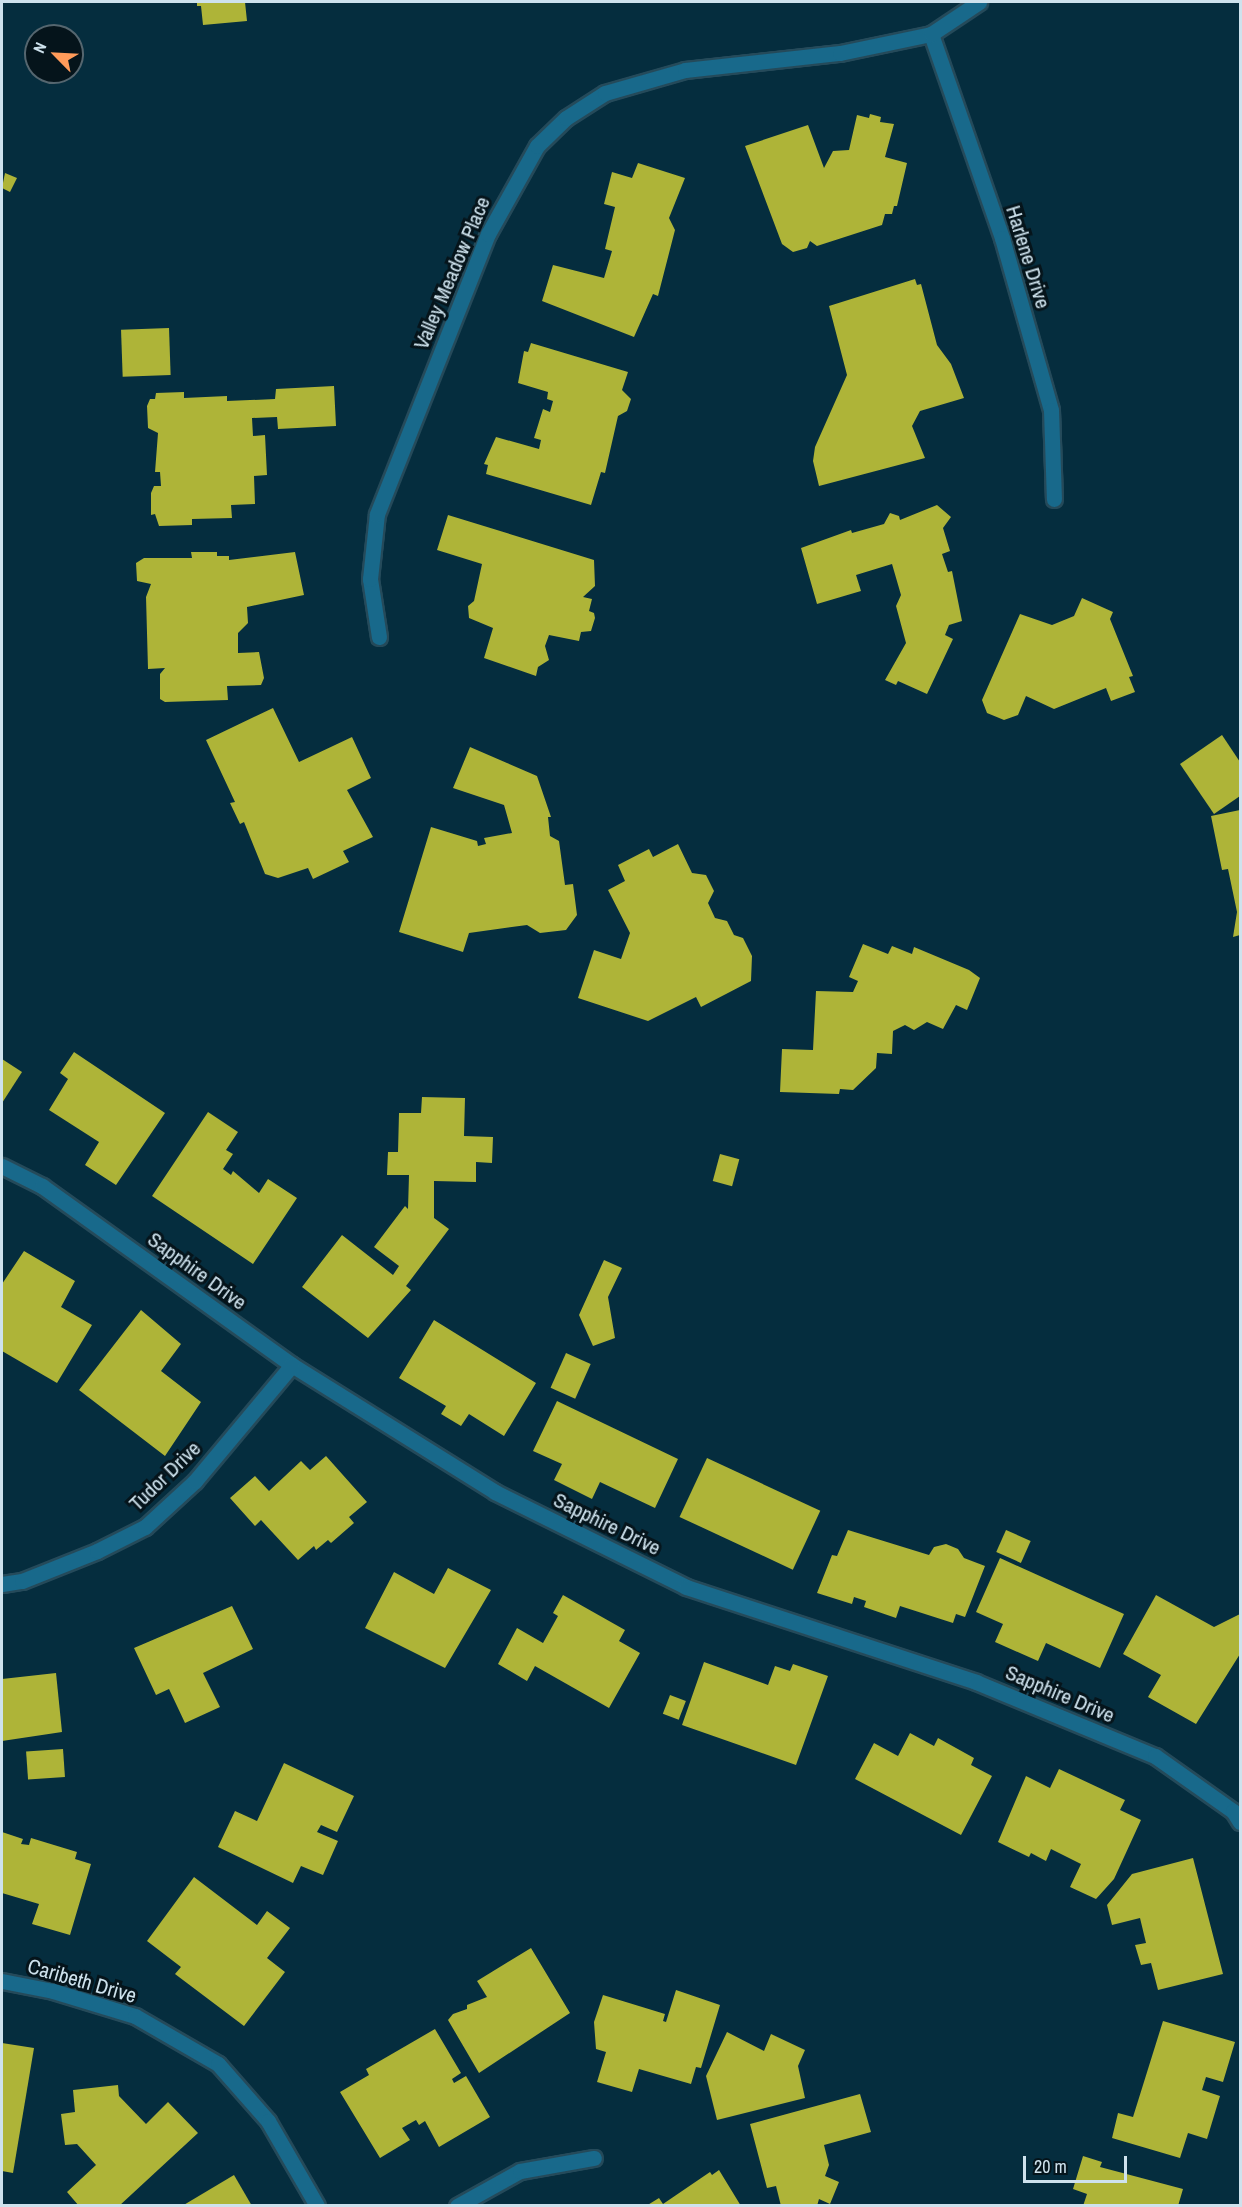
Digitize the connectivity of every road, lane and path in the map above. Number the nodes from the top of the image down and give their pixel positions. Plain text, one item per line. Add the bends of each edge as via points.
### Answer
1 (979, 2) edge
2 (931, 34) junction
3 (1054, 499) dead end
4 (379, 637) dead end
5 (2, 1166) edge
6 (292, 1365) junction
7 (2, 1584) edge
8 (1240, 1822) edge
9 (2, 1981) edge
10 (594, 2158) dead end
11 (317, 2205) edge
12 (457, 2205) edge

1 - 2 street, Valley Meadow Place
2 - 3 street, Harlene Drive via 1002,238 1051,410
2 - 4 street, Valley Meadow Place via 840,53 685,70 605,93 566,118 537,146 488,234 377,514 369,579
5 - 6 street, Sapphire Drive via 42,1186
6 - 7 street, Tudor Drive via 195,1481 145,1527 22,1581
6 - 8 street, Sapphire Drive via 495,1492 686,1587 976,1682 1155,1756 1233,1811
9 - 11 street, Caribeth Drive via 53,1991 135,2016 218,2064 268,2121
10 - 12 street via 520,2171

